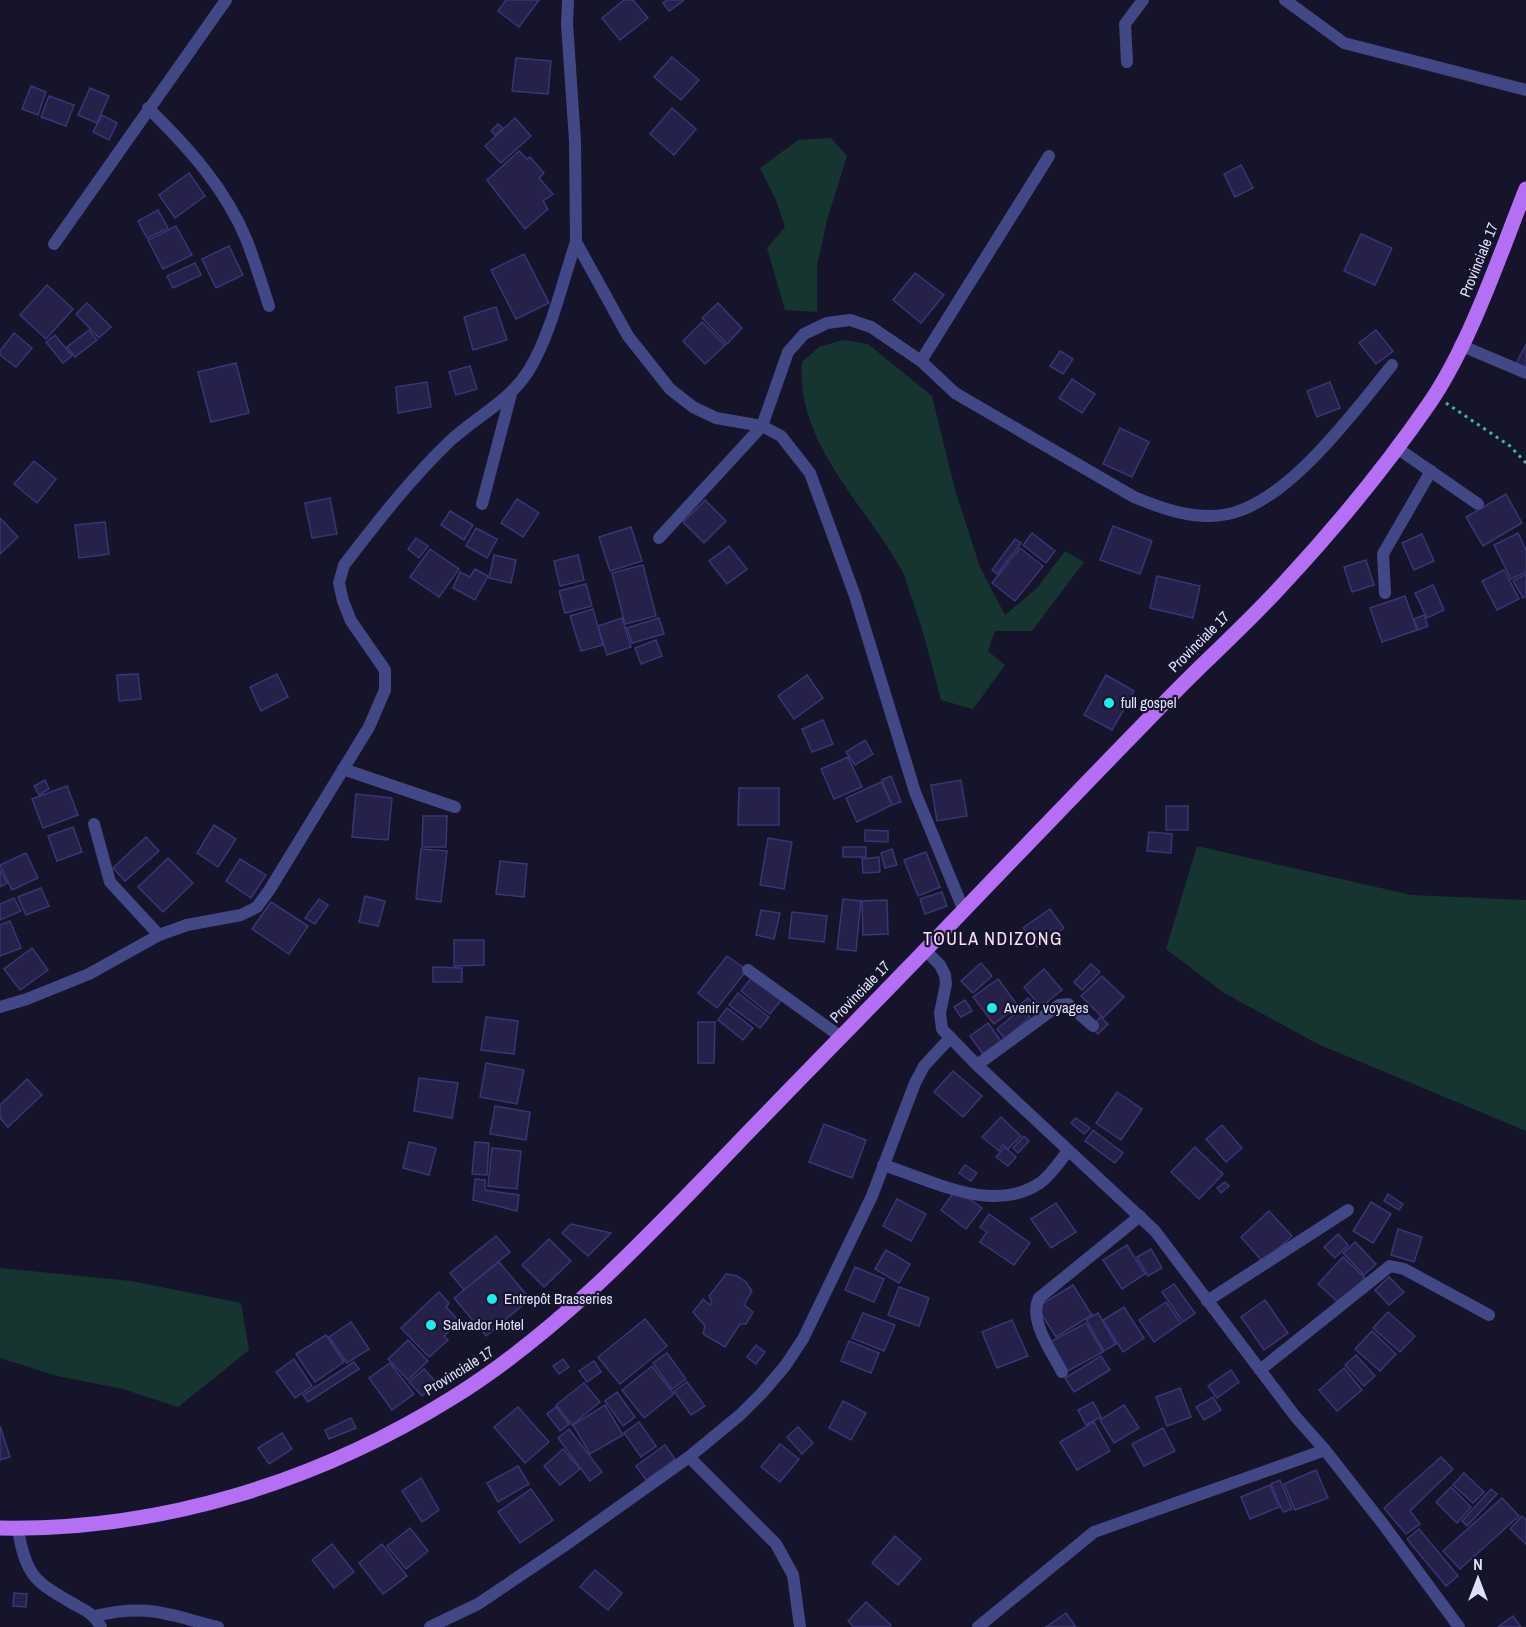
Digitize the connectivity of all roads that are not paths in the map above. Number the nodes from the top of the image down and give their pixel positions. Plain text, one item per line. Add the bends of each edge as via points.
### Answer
1 (226, 0) edge
2 (568, 0) edge
3 (1143, 0) edge
4 (1285, 0) edge
5 (1127, 62) dead end
6 (1526, 90) edge
7 (148, 108) junction
8 (1049, 156) dead end
9 (1526, 189) edge
10 (576, 242) junction
11 (54, 244) dead end
12 (269, 306) dead end
13 (1461, 345) junction
14 (921, 361) junction
15 (1392, 365) dead end
16 (1526, 373) edge
17 (511, 394) junction
18 (762, 426) junction
19 (1397, 448) junction
20 (1431, 471) junction
21 (482, 504) dead end
22 (1478, 504) dead end
23 (659, 538) dead end
24 (1385, 593) dead end
25 (343, 769) junction
26 (455, 807) dead end
27 (94, 824) dead end
28 (964, 911) junction
29 (159, 935) junction
30 (926, 950) junction
31 (748, 970) dead end
32 (0, 1007) edge
33 (1093, 1026) dead end
34 (841, 1037) junction
35 (950, 1038) junction
36 (977, 1065) junction
37 (1068, 1151) junction
38 (883, 1164) junction
39 (1348, 1210) dead end
40 (1140, 1216) junction
41 (1207, 1301) junction
42 (1489, 1315) dead end
43 (1260, 1370) junction
44 (1062, 1372) dead end
45 (1325, 1450) junction
46 (689, 1457) junction
47 (0, 1528) edge
48 (18, 1529) junction
49 (98, 1622) edge
50 (218, 1627) edge
51 (430, 1627) edge
52 (800, 1627) edge
53 (978, 1627) edge
54 (1459, 1627) edge

1 - 7 street
2 - 10 street
3 - 5 street via 1125,24
4 - 6 street via 1344,43
7 - 11 street
7 - 12 street via 185,143 207,171 246,239
8 - 14 street
9 - 13 main road, Provinciale 17
10 - 17 street via 541,347
10 - 18 street via 628,336 670,389 716,418
13 - 16 street
13 - 19 main road, Provinciale 17 via 1435,396
14 - 15 street via 955,393 1106,481 1159,507 1193,516 1227,514 1260,502 1336,433
14 - 18 street via 871,327 850,320 827,324 804,334 788,352
17 - 21 street
17 - 25 street via 433,458 344,565 339,583 343,601 351,621 385,669 385,690 369,727
18 - 23 street
18 - 28 street via 781,436 810,473 852,586 915,792
19 - 20 street
19 - 28 main road, Provinciale 17 via 1282,586 1168,698
20 - 22 street
20 - 24 street via 1383,554
25 - 26 street
25 - 29 street via 257,907 241,915 187,925
27 - 29 street via 110,882
28 - 30 main road, Provinciale 17
29 - 32 street via 89,974
30 - 34 main road, Provinciale 17
30 - 35 street via 945,975 940,1013 942,1029
31 - 34 street
33 - 36 street via 1068,1004 1059,1005
34 - 48 main road, Provinciale 17 via 587,1294 516,1355 451,1399 364,1447 266,1488 160,1515
35 - 36 street
35 - 38 street via 924,1066
36 - 37 street
37 - 38 street via 1041,1182 1000,1198 979,1196
37 - 40 street
38 - 46 street via 868,1204 803,1338 785,1366 740,1415
39 - 41 street
40 - 41 street
40 - 44 street via 1039,1298 1035,1317
41 - 43 street
42 - 43 street via 1404,1269 1390,1266
43 - 45 street
45 - 53 street via 1094,1532
45 - 54 street
46 - 51 street via 510,1584 478,1605
46 - 52 street via 776,1544 793,1575
47 - 48 main road, Provinciale 17
48 - 49 street via 30,1571 43,1585
49 - 50 street via 135,1609 156,1610

